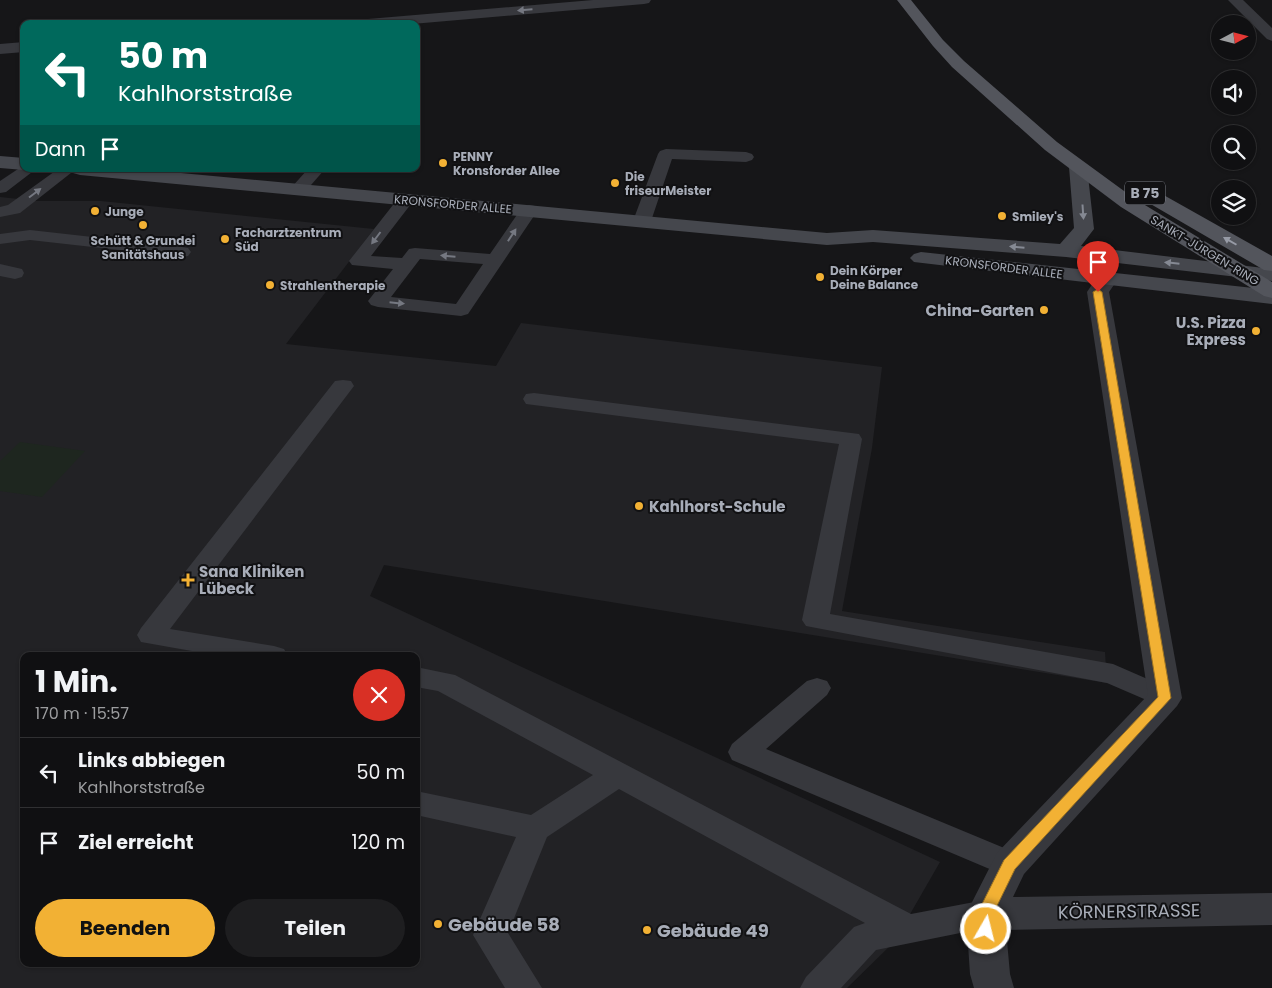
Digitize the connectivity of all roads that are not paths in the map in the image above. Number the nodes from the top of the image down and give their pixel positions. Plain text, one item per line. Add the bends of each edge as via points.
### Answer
1 (644, 0) edge
2 (904, 0) edge
3 (1235, 0) edge
4 (404, 20) edge
5 (1272, 36) edge
6 (20, 47) edge
7 (0, 49) edge
8 (1020, 118) junction
9 (746, 157) dead end
10 (0, 162) edge
11 (20, 164) edge
12 (1078, 167) junction
13 (24, 172) edge
14 (64, 172) edge
15 (113, 172) edge
16 (314, 172) edge
17 (0, 188) edge
18 (298, 189) junction
19 (406, 200) junction
20 (528, 210) junction
21 (0, 212) edge
22 (642, 221) junction
23 (0, 239) edge
24 (826, 239) junction
25 (0, 248) edge
26 (43, 252) dead end
27 (182, 252) dead end
28 (1066, 252) junction
29 (495, 260) junction
30 (407, 264) junction
31 (1272, 265) edge
32 (1238, 271) junction
33 (1272, 275) edge
34 (1107, 279) junction
35 (1272, 291) edge
36 (1272, 297) edge
37 (343, 386) dead end
38 (534, 399) dead end
39 (251, 652) edge
40 (420, 678) edge
41 (817, 688) dead end
42 (1165, 698) junction
43 (618, 774) junction
44 (420, 804) edge
45 (535, 829) junction
46 (1010, 864) junction
47 (1272, 909) edge
48 (985, 914) junction
49 (908, 929) junction
50 (524, 988) edge
51 (818, 988) edge
52 (994, 988) edge

1 -> 4 street
2 - 8 main road, SANKT-JÜRGEN-RING / B 75 via 958,64
3 - 5 street
6 - 7 street
8 - 12 main road, SANKT-JÜRGEN-RING / B 75
31 -> 8 main road, SANKT-JÜRGEN-RING / B 75
9 - 22 lane via 666,154
10 - 11 main road
12 -> 28 main road via 1084,229
12 - 32 main road, SANKT-JÜRGEN-RING / B 75 via 1128,203
13 - 17 lane
21 -> 14 lane via 14,209
15 - 18 main road, KRONSFORDER ALLEE
16 - 18 lane
18 - 19 main road, KRONSFORDER ALLEE
19 - 20 main road, KRONSFORDER ALLEE
19 -> 30 lane via 358,261
20 - 22 main road, KRONSFORDER ALLEE
29 -> 20 lane
22 - 24 main road, KRONSFORDER ALLEE
23 - 27 lane via 30,235
28 -> 24 main road, KRONSFORDER ALLEE via 873,236
24 - 34 main road, KRONSFORDER ALLEE via 879,253
25 - 26 lane
32 -> 28 main road, KRONSFORDER ALLEE
29 -> 30 lane via 415,253
30 -> 29 lane via 378,301 462,310
32 - 33 main road, KRONSFORDER ALLEE
32 - 35 main road, SANKT-JÜRGEN-RING / B 75
34 - 36 main road, KRONSFORDER ALLEE
34 - 42 street via 1098,292
37 - 39 lane via 152,635
38 - 42 lane via 851,439 816,620 1112,674
40 - 43 lane via 445,682
41 - 46 lane via 743,752
42 - 46 street
43 - 45 lane
43 - 49 lane
44 - 45 lane
45 - 50 lane via 490,935
46 - 48 street
47 - 48 street, KÖRNERSTRASSE
48 - 49 lane
48 - 52 street
49 - 51 lane via 866,937

